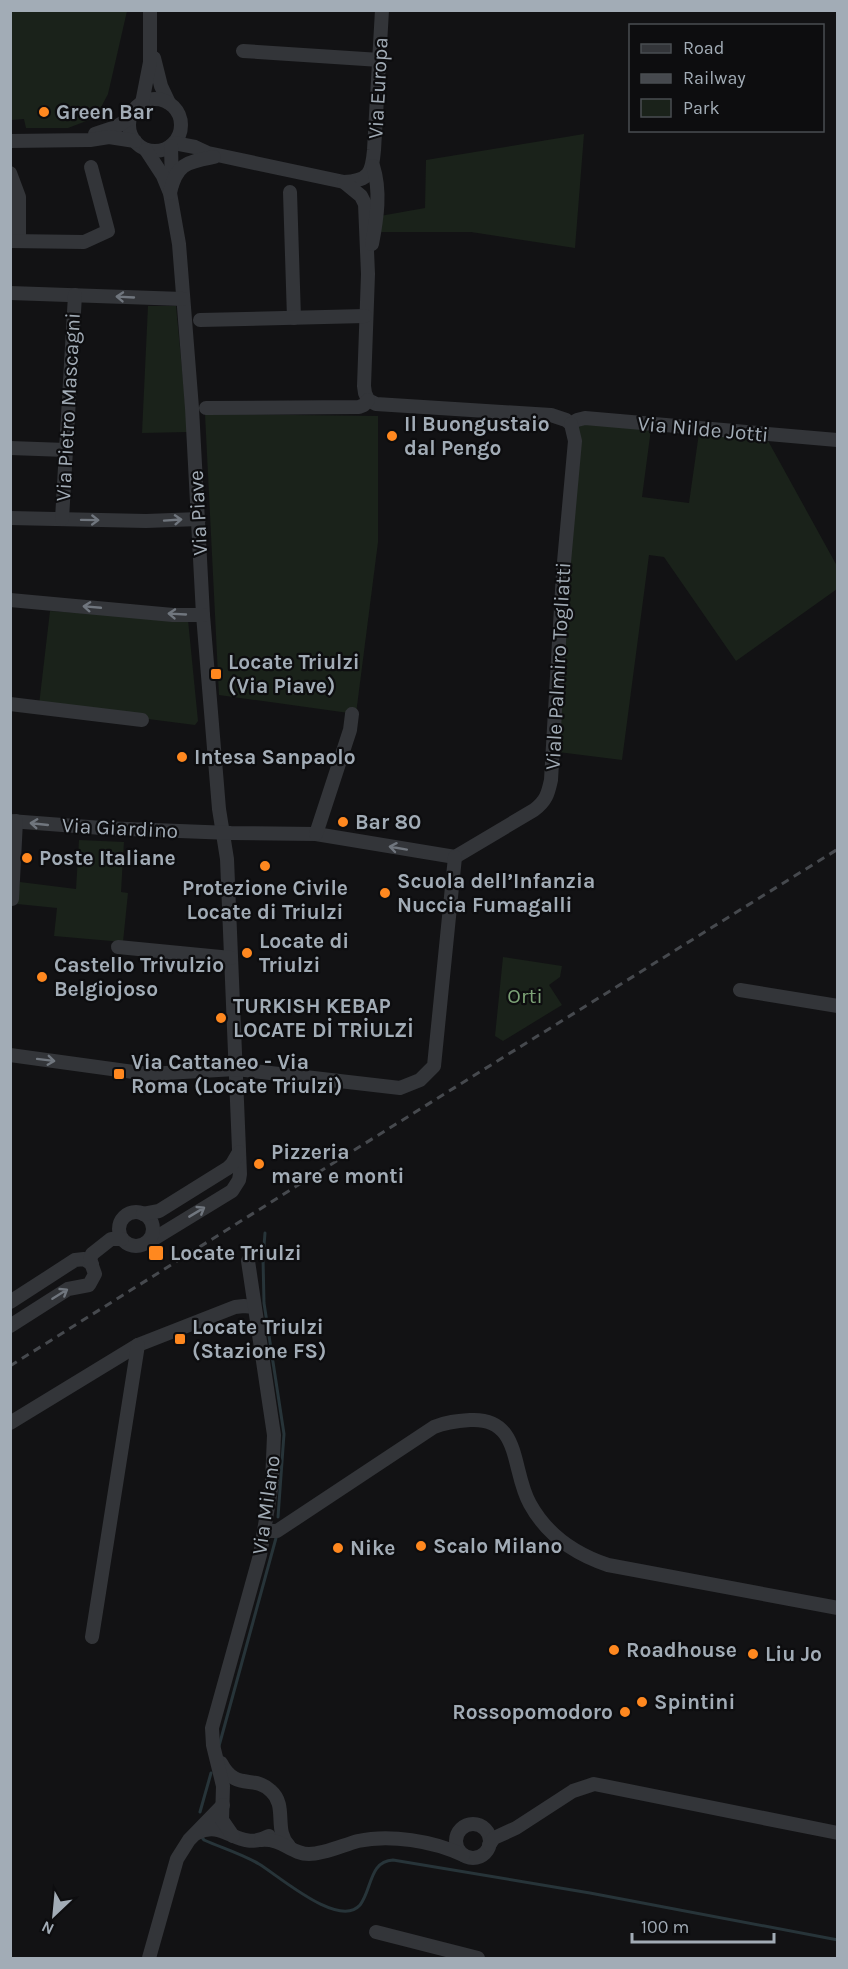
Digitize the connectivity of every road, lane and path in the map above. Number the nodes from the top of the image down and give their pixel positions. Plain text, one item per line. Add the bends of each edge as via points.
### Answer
1 (150, 10) edge
2 (382, 10) edge
3 (151, 35) junction
4 (243, 51) dead end
5 (380, 60) junction
6 (142, 103) junction
7 (169, 103) junction
8 (130, 118) junction
9 (182, 125) junction
10 (10, 141) edge
11 (54, 141) junction
12 (135, 141) junction
13 (172, 145) junction
14 (146, 150) junction
15 (225, 155) junction
16 (372, 166) junction
17 (91, 167) dead end
18 (10, 173) edge
19 (351, 182) junction
20 (171, 189) junction
21 (290, 192) dead end
22 (377, 210) junction
23 (15, 241) edge
24 (368, 274) junction
25 (10, 293) edge
26 (75, 295) junction
27 (183, 299) junction
28 (365, 316) junction
29 (294, 318) junction
30 (200, 320) dead end
31 (368, 400) junction
32 (206, 408) dead end
33 (571, 424) junction
34 (837, 440) edge
35 (10, 448) edge
36 (66, 450) junction
37 (10, 518) edge
38 (62, 519) junction
39 (199, 519) junction
40 (10, 600) edge
41 (203, 615) junction
42 (10, 704) edge
43 (352, 714) dead end
44 (142, 720) dead end
45 (13, 821) edge
46 (223, 833) junction
47 (316, 834) junction
48 (455, 857) junction
49 (12, 899) dead end
50 (118, 947) dead end
51 (231, 958) junction
52 (740, 990) dead end
53 (837, 1006) edge
54 (10, 1055) edge
55 (236, 1070) junction
56 (240, 1150) junction
57 (143, 1214) junction
58 (122, 1239) junction
59 (147, 1243) junction
60 (248, 1261) dead end
61 (92, 1264) junction
62 (10, 1302) edge
63 (254, 1307) junction
64 (10, 1326) edge
65 (138, 1345) junction
66 (10, 1423) edge
67 (265, 1531) junction
68 (837, 1608) edge
69 (92, 1636) dead end
70 (213, 1745) junction
71 (245, 1783) junction
72 (223, 1803) junction
73 (280, 1819) junction
74 (485, 1829) junction
75 (506, 1833) junction
76 (837, 1833) edge
77 (195, 1834) junction
78 (233, 1836) junction
79 (456, 1839) junction
80 (261, 1840) junction
81 (489, 1845) junction
82 (439, 1847) junction
83 (291, 1849) junction
84 (463, 1855) junction
85 (376, 1932) dead end
86 (149, 1959) edge
87 (478, 1959) edge

1 - 3 street
2 - 5 street, Via Europa
3 - 6 street
3 - 7 street via 156,72
4 - 5 street
5 - 16 street, Via Europa
6 - 7 street via 155,99
6 - 8 street
7 - 9 street
8 - 11 street via 102,132
8 - 12 street via 129,128
9 - 13 street
9 - 15 street via 205,145
10 - 11 street
11 - 12 street via 109,137
12 - 14 street, Via Piave
13 - 14 street via 158,151
13 - 15 street via 187,144
13 - 20 street
14 - 20 street, Via Piave
15 - 19 street
15 - 20 street via 187,163
16 - 19 street via 369,174
16 - 22 street, Via Europa via 378,181
17 - 23 street via 108,231 84,242
18 - 23 street via 19,197
19 - 22 street via 371,197
19 - 24 street via 365,204
20 - 27 street, Via Piave
21 - 29 street
22 - 24 street, Via Europa
24 - 28 street
25 - 26 street
27 -> 26 street
26 - 36 street, Via Pietro Mascagni
27 - 39 street, Via Piave
28 - 29 street
28 - 31 street via 364,393
29 - 30 street
31 - 32 street via 359,407
31 - 33 street via 376,404 552,415
33 - 34 street, Via Nilde Jotti via 585,418
33 - 48 street, Viale Palmiro Togliatti via 575,441 548,795 534,810
35 - 36 street
36 - 38 street, Via Pietro Mascagni
37 - 38 street
38 -> 39 street
39 - 41 street, Via Piave
41 -> 40 street
41 - 46 street, Via Piave
42 - 44 street
43 - 47 street
46 -> 45 street, Via Giardino
45 - 49 street
46 - 47 street, Via Giardino
46 - 51 street, Via Piave
48 -> 47 street, Via Giardino
48 - 55 street via 434,1066 420,1080 400,1088
50 - 51 street
51 - 55 street, Via Piave
52 - 53 street
54 -> 55 street via 148,1074
55 - 56 street, Via Piave
56 - 57 street via 228,1168 159,1211
59 -> 56 street, Via Piave via 232,1191 240,1180
57 - 58 street via 132,1213 123,1218 119,1229
57 - 59 street via 153,1224 153,1234
58 - 59 street via 136,1247
58 - 61 street via 115,1238 95,1250
60 - 63 street, Via Milano
61 - 62 street via 84,1259 75,1260
64 -> 61 street via 68,1289 89,1285 95,1274
63 - 65 street via 235,1307
63 - 67 street, Via Milano via 274,1435
65 - 66 street
65 - 69 street
67 - 68 street via 277,1531 434,1427 481,1420 500,1426 509,1438 523,1490 538,1518 559,1540 584,1556 608,1565
67 - 70 street, Via Milano via 212,1728
70 - 71 street via 227,1774
70 - 72 street
71 - 72 street via 228,1793
71 - 73 street via 272,1791 281,1809
72 - 77 street
72 - 78 street via 222,1820
73 - 80 street via 270,1835
73 - 83 street via 280,1833
74 - 75 street
74 - 79 street via 469,1824 459,1830
74 - 81 street
75 - 76 street via 573,1791 594,1784
75 - 81 street
77 - 78 street via 212,1829
77 - 86 street via 174,1869
78 - 80 street via 242,1841
79 - 82 street
79 - 84 street
80 - 83 street via 279,1841
81 - 84 street via 479,1857
82 - 83 street via 389,1838 357,1841 311,1854
82 - 84 street
85 - 87 street

